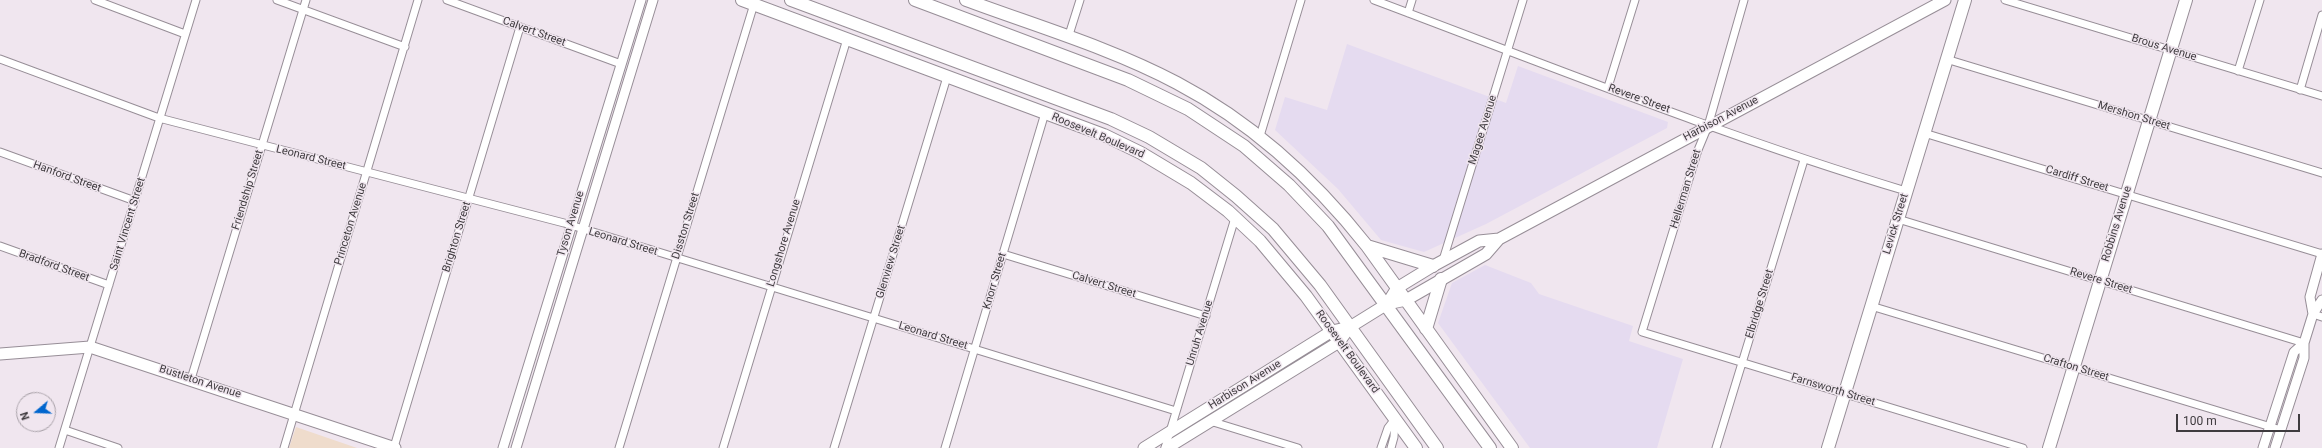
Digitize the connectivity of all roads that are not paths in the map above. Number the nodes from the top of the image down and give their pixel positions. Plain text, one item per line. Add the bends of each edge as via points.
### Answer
1 (95, 0) edge
2 (196, 0) edge
3 (277, 0) edge
4 (306, 0) edge
5 (418, 0) edge
6 (447, 0) edge
7 (641, 0) edge
8 (653, 0) edge
9 (742, 0) edge
10 (791, 0) edge
11 (915, 0) edge
12 (966, 0) edge
13 (1080, 0) edge
14 (1301, 0) edge
15 (1374, 0) edge
16 (1412, 0) edge
17 (1523, 0) edge
18 (1635, 0) edge
19 (1744, 0) edge
20 (1945, 0) edge
21 (1965, 0) edge
22 (2005, 0) edge
23 (2186, 0) edge
24 (2260, 0) edge
25 (754, 4) junction
26 (304, 10) junction
27 (1408, 13) junction
28 (2322, 15) edge
29 (520, 27) junction
30 (186, 34) junction
31 (1068, 38) junction
32 (847, 39) junction
33 (405, 47) junction
34 (1508, 50) junction
35 (2170, 50) junction
36 (0, 59) edge
37 (1946, 59) junction
38 (621, 64) junction
39 (2238, 71) junction
40 (947, 77) junction
41 (1608, 87) junction
42 (2300, 90) junction
43 (613, 91) junction
44 (624, 94) junction
45 (2322, 96) edge
46 (1045, 113) junction
47 (160, 118) junction
48 (2149, 121) junction
49 (1708, 126) junction
50 (1924, 133) junction
51 (1260, 136) junction
52 (262, 145) junction
53 (0, 152) edge
54 (1804, 160) junction
55 (366, 172) junction
56 (2322, 173) edge
57 (1906, 191) junction
58 (2126, 194) junction
59 (469, 198) junction
60 (134, 201) junction
61 (1236, 218) junction
62 (1898, 219) junction
63 (570, 225) junction
64 (583, 229) junction
65 (1498, 239) junction
66 (0, 246) edge
67 (1367, 246) junction
68 (1003, 254) junction
69 (2322, 254) edge
70 (677, 258) junction
71 (1438, 263) junction
72 (1441, 279) junction
73 (2100, 280) junction
74 (109, 285) junction
75 (771, 286) junction
76 (1397, 288) junction
77 (1406, 300) junction
78 (2322, 300) edge
79 (1386, 304) junction
80 (1871, 306) junction
81 (2318, 315) edge
82 (1206, 316) junction
83 (874, 317) junction
84 (1350, 327) junction
85 (1426, 329) junction
86 (1332, 331) junction
87 (1642, 332) joint
88 (1340, 342) junction
89 (2304, 343) junction
90 (90, 347) junction
91 (975, 349) junction
92 (0, 354) edge
93 (1742, 362) junction
94 (2074, 367) junction
95 (190, 379) junction
96 (1471, 391) junction
97 (1845, 394) junction
98 (1176, 411) junction
99 (294, 414) junction
100 (1395, 419) junction
101 (1210, 421) junction
102 (2270, 427) junction
103 (64, 430) junction
104 (2281, 430) junction
105 (1170, 431) junction
106 (1283, 446) edge
107 (59, 448) edge
108 (118, 448) edge
109 (284, 448) edge
110 (394, 448) edge
111 (503, 448) edge
112 (516, 448) edge
113 (619, 448) edge
114 (723, 448) edge
115 (834, 448) edge
116 (945, 448) edge
117 (1144, 448) edge
118 (1166, 448) edge
119 (1298, 448) edge
120 (1381, 448) edge
121 (1391, 448) edge
122 (1416, 448) edge
123 (1437, 448) edge
124 (1490, 448) edge
125 (1495, 448) edge
126 (1512, 448) edge
127 (1716, 448) edge
128 (1828, 448) edge
129 (2024, 448) edge
130 (2049, 448) edge
131 (2263, 448) edge
132 (2275, 448) edge

1 - 30 street
2 - 30 street, Saint Vincent Street
3 - 26 street
4 - 26 street, Friendship Street
5 - 33 street, Princeton Avenue
6 - 29 street, Calvert Street
7 - 38 street, Tyson Avenue
8 - 44 street, Tyson Avenue
9 - 25 highway, Roosevelt Boulevard
10 - 84 highway, Roosevelt Boulevard via 1092,112 1166,147 1218,181 1264,220 1308,269
11 - 79 highway via 1128,80 1169,99 1225,132 1275,172 1312,208 1342,242
12 - 31 highway
13 - 31 street
14 - 51 street
15 - 27 street, Revere Street
16 - 27 street
17 - 34 street, Magee Avenue
18 - 41 street
19 - 49 street, Hellerman Street
20 - 49 main road, Harbison Avenue
21 - 37 highway, Levick Street
22 - 35 street, Brous Avenue
23 - 35 highway, Robbins Avenue
24 - 39 street
25 - 32 highway, Roosevelt Boulevard
25 - 70 street, Disston Street
26 - 33 street
26 - 52 street, Friendship Street
27 - 34 street, Revere Street
28 - 42 street
29 - 38 street, Calvert Street
29 - 59 street, Brighton Street
30 - 47 street, Saint Vincent Street
31 - 51 highway via 1134,63 1177,83
32 - 40 highway, Roosevelt Boulevard
32 - 75 street, Longshore Avenue
33 - 55 street, Princeton Avenue
34 - 41 street, Revere Street
34 - 71 street, Magee Avenue
35 - 39 street, Brous Avenue
35 - 48 highway, Robbins Avenue
36 - 47 street, Leonard Street
37 - 48 street, Mershon Street
37 - 50 highway, Levick Street
38 - 43 street, Tyson Avenue
39 - 42 street, Brous Avenue
40 - 46 highway, Roosevelt Boulevard
40 - 83 street, Glenview Street
41 - 49 street, Revere Street
42 - 45 street, Brous Avenue
43 - 44 street
43 - 63 street, Tyson Avenue
44 - 64 street, Tyson Avenue
46 - 61 highway, Roosevelt Boulevard via 1104,135 1141,153 1191,183
46 - 68 street, Knorr Street
47 - 52 street, Leonard Street
47 - 60 street, Saint Vincent Street
48 - 56 street, Mershon Street
48 - 58 highway, Robbins Avenue
49 - 54 street, Revere Street
49 - 65 main road, Harbison Avenue
49 - 87 street, Hellerman Street via 1698,150
50 - 57 highway, Levick Street
50 - 58 street, Cardiff Street
51 - 67 highway via 1316,186
52 - 55 street, Leonard Street
52 - 95 street, Friendship Street
53 - 60 street, Hanford Street
54 - 57 street, Revere Street
54 - 93 street, Elbridge Street
55 - 59 street, Leonard Street
55 - 99 street, Princeton Avenue
57 - 62 highway, Levick Street
58 - 69 street, Cardiff Street
58 - 73 highway, Robbins Avenue
59 - 63 street, Leonard Street
59 - 110 street, Brighton Street
60 - 74 street, Saint Vincent Street
61 - 82 street, Unruh Avenue
61 - 86 highway, Roosevelt Boulevard via 1282,265
62 - 73 street, Revere Street
62 - 80 highway, Levick Street
63 - 64 street, Leonard Street
63 - 111 street, Tyson Avenue
64 - 70 street, Leonard Street
64 - 112 street, Tyson Avenue
65 - 71 main road, Harbison Avenue via 1478,241
65 - 72 main road, Harbison Avenue via 1486,254
66 - 74 street, Bradford Street
67 - 71 highway
67 - 76 highway
68 - 82 street, Calvert Street
68 - 91 street, Knorr Street
69 - 81 street via 2310,296
70 - 75 street, Leonard Street
70 - 113 street, Disston Street
71 - 76 main road, Harbison Avenue
72 - 77 main road, Harbison Avenue
72 - 85 highway
73 - 89 street, Revere Street
73 - 94 highway, Robbins Avenue
74 - 90 street, Saint Vincent Street
75 - 83 street, Leonard Street
75 - 114 street, Longshore Avenue
76 - 77 highway
76 - 79 main road, Harbison Avenue
77 - 79 main road, Harbison Avenue
77 - 85 highway
78 - 81 street
79 - 84 main road, Harbison Avenue
79 - 124 highway
80 - 94 street, Crafton Street
80 - 97 highway, Levick Street
81 - 89 street
82 - 98 street, Unruh Avenue
83 - 91 street, Leonard Street
83 - 115 street, Glenview Street
84 - 86 main road, Harbison Avenue
84 - 88 main road, Harbison Avenue
84 - 123 highway, Roosevelt Boulevard
85 - 96 highway
86 - 88 highway, Roosevelt Boulevard
86 - 105 main road, Harbison Avenue
87 - 93 street, Farnsworth Street
88 - 100 highway, Roosevelt Boulevard
88 - 101 main road, Harbison Avenue
89 - 102 street via 2294,352
89 - 104 street via 2304,358
90 - 92 main road, Bustleton Avenue
90 - 95 main road, Bustleton Avenue
90 - 103 street, Saint Vincent Street
91 - 98 street, Leonard Street
91 - 116 street, Knorr Street
93 - 97 street, Farnsworth Street
93 - 127 street, Elbridge Street
94 - 102 street, Crafton Street
94 - 130 highway, Robbins Avenue
95 - 99 main road, Bustleton Avenue
96 - 125 highway
96 - 126 highway
97 - 128 highway, Levick Street
97 - 129 street, Farnsworth Street
98 - 105 street, Unruh Avenue
99 - 109 street, Princeton Avenue
99 - 110 main road, Bustleton Avenue
100 - 120 street via 1388,428
100 - 121 street
100 - 122 highway, Roosevelt Boulevard
101 - 106 street
101 - 118 main road, Harbison Avenue
102 - 104 street, Crafton Street
102 - 131 street
103 - 107 street, Saint Vincent Street
103 - 108 street
104 - 132 street
105 - 117 main road, Harbison Avenue
105 - 118 street, Unruh Avenue
106 - 119 street

